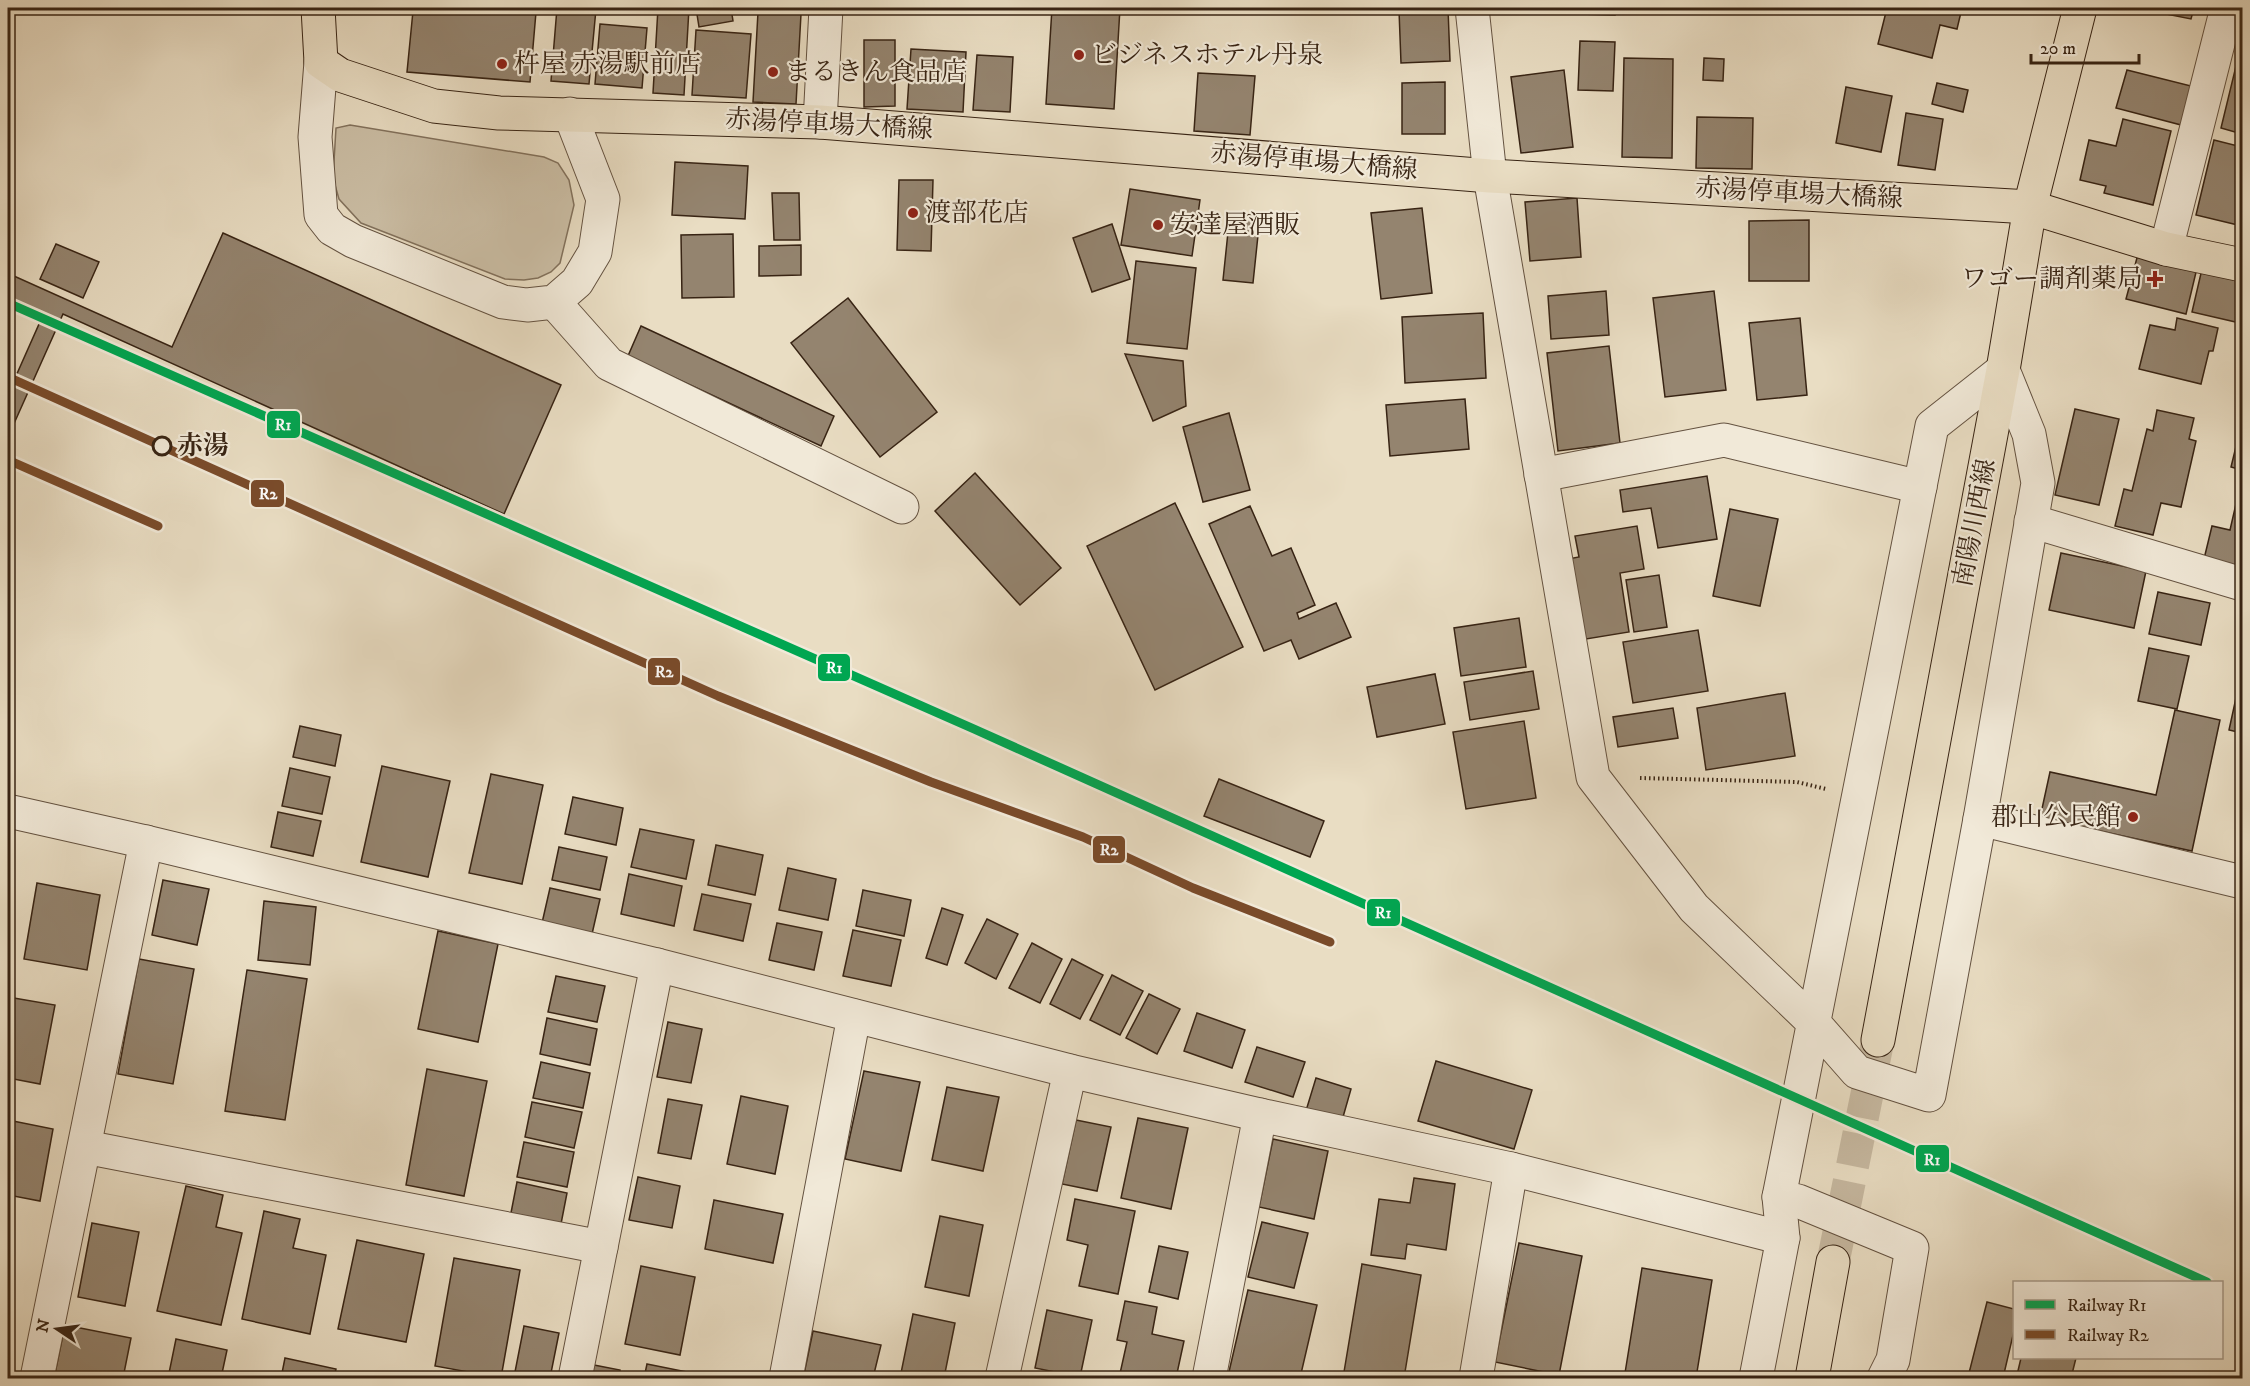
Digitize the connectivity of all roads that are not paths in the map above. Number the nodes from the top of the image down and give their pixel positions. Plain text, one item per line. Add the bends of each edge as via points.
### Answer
1 (318, 8) edge
2 (826, 8) edge
3 (1472, 8) edge
4 (2080, 8) edge
5 (2227, 8) edge
6 (321, 62) junction
7 (570, 114) junction
8 (820, 122) junction
9 (1490, 176) junction
10 (2030, 207) junction
11 (2166, 249) junction
12 (2242, 265) edge
13 (554, 302) junction
14 (2003, 370) junction
15 (1541, 475) junction
16 (1920, 487) junction
17 (902, 507) dead end
18 (2031, 521) junction
19 (2242, 584) edge
20 (8, 811) edge
21 (1980, 819) junction
22 (146, 842) junction
23 (2242, 882) edge
24 (657, 965) junction
25 (854, 1016) junction
26 (1813, 1022) junction
27 (1878, 1040) tunnel mouth
28 (1070, 1071) junction
29 (1260, 1115) junction
30 (85, 1147) junction
31 (1511, 1169) junction
32 (1779, 1197) junction
33 (1783, 1238) junction
34 (601, 1247) junction
35 (1833, 1262) tunnel mouth
36 (37, 1378) edge
37 (575, 1378) edge
38 (786, 1378) edge
39 (1002, 1378) edge
40 (1209, 1378) edge
41 (1476, 1378) edge
42 (1756, 1378) edge
43 (1812, 1378) edge
44 (1884, 1378) edge

1 - 6 main road
2 - 8 street
3 - 9 street
4 - 10 main road, 南陽川西線
5 - 11 street
6 - 7 main road, 赤湯停車場大橋線 via 340,75 434,106 499,113
6 - 13 street via 316,179 321,215 332,229 503,302
7 - 8 main road, 赤湯停車場大橋線
7 - 13 street via 603,199 595,252 577,282
8 - 9 main road, 赤湯停車場大橋線
9 - 10 main road, 赤湯停車場大橋線
9 - 15 street
10 - 11 main road, 赤湯停車場大橋線
10 - 14 main road, 南陽川西線
11 - 12 main road, 赤湯停車場大橋線
13 - 17 street via 609,364
14 - 16 street via 1932,426
14 - 18 street via 2029,434 2038,483
14 - 27 main road, 南陽川西線
15 - 16 street via 1724,440
15 - 26 street via 1593,777 1694,908
16 - 26 street
18 - 19 street
18 - 21 street
20 - 22 street
21 - 23 street
21 - 26 street via 1929,1095 1857,1072
22 - 24 street
22 - 30 street
24 - 25 street
24 - 34 street
25 - 28 street
25 - 38 street
26 - 32 street
28 - 29 street
28 - 39 street
29 - 31 street
29 - 40 street
30 - 34 street
30 - 36 street
31 - 33 street
31 - 41 street
32 - 33 street
32 - 44 street via 1798,1201 1912,1248 1893,1360
33 - 42 street
34 - 37 street
35 - 43 main road

